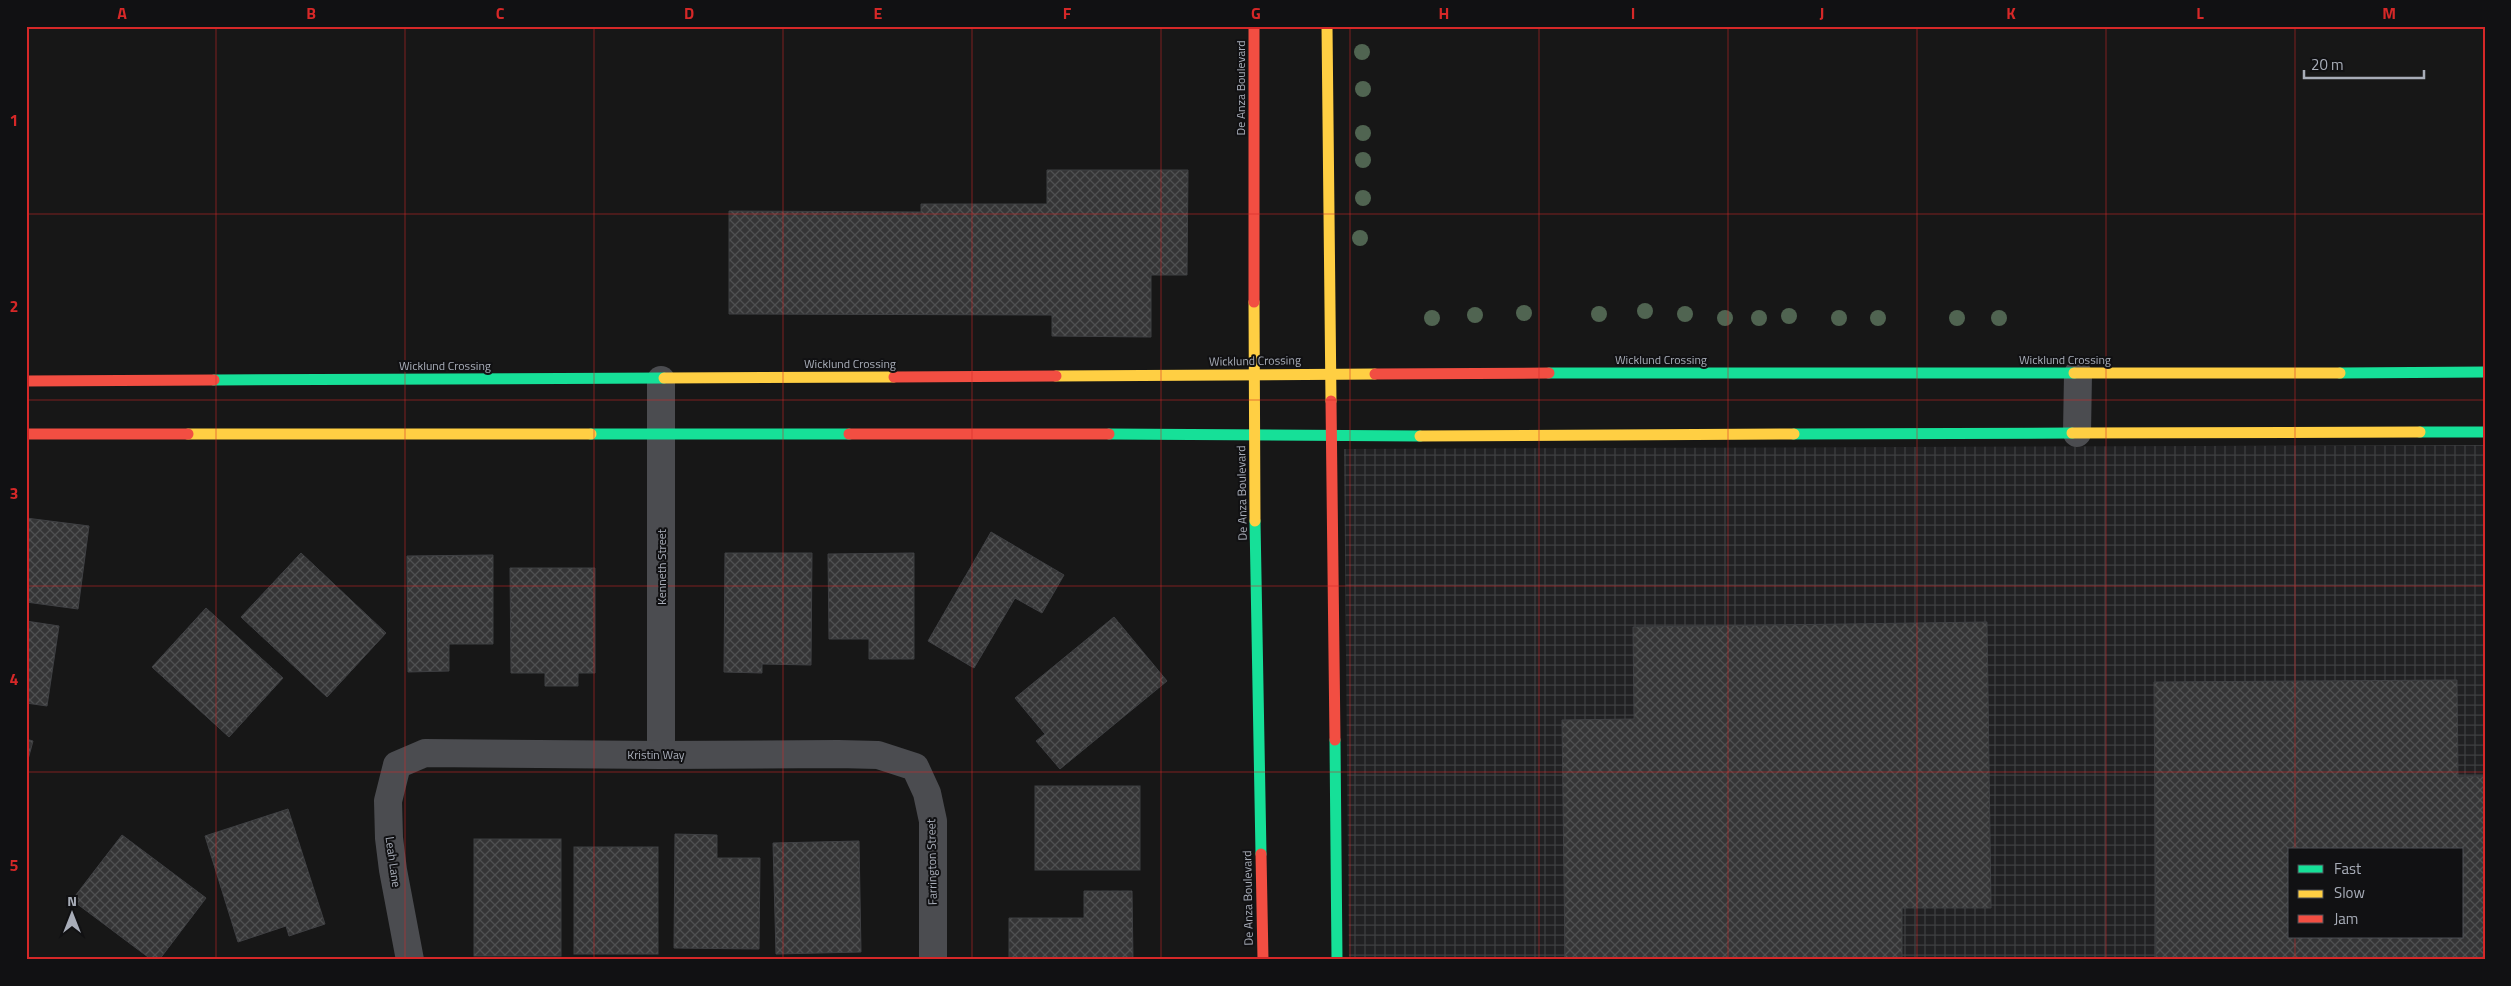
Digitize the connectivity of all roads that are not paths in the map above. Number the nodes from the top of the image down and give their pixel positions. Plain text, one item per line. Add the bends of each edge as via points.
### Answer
1 (1254, 26) edge
2 (1327, 26) edge
3 (2485, 372) edge
4 (1330, 374) junction
5 (2078, 374) junction
6 (1255, 375) junction
7 (662, 380) junction
8 (26, 381) edge
9 (2485, 432) edge
10 (2077, 433) junction
11 (26, 434) edge
12 (1254, 434) junction
13 (662, 435) junction
14 (1330, 436) junction
15 (662, 755) junction
16 (397, 765) joint
17 (915, 767) joint
18 (410, 960) edge
19 (933, 960) edge
20 (1263, 960) edge
21 (1337, 960) edge

1 - 6 street, De Anza Boulevard
2 - 4 street
3 - 5 street, Wicklund Crossing
4 - 5 street, Wicklund Crossing
4 - 6 street, Wicklund Crossing
4 - 14 street
5 - 10 street
6 - 7 street, Wicklund Crossing
6 - 12 street, De Anza Boulevard
7 - 8 street, Wicklund Crossing
7 - 13 street, Kenneth Street
9 - 10 street
10 - 14 street
11 - 13 street
12 - 13 street
12 - 14 street
12 - 20 street, De Anza Boulevard
13 - 15 street, Kenneth Street
14 - 21 street
15 - 16 street, Kristin Way via 425,753
15 - 17 street, Kristin Way via 878,755
16 - 18 street, Leah Lane via 388,800 389,838
17 - 19 street, Farrington Street via 927,792 933,821

